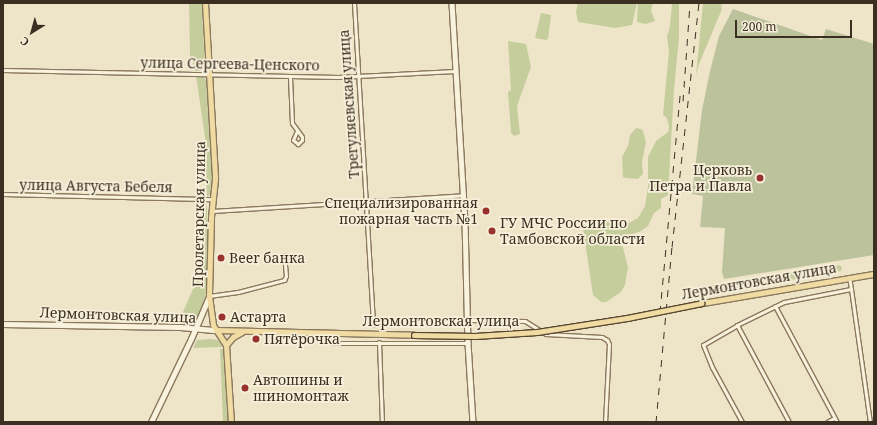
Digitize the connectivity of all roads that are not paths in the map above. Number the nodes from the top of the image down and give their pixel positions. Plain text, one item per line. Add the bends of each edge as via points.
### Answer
1 (205, 3) edge
2 (354, 3) edge
3 (452, 3) edge
4 (3, 70) edge
5 (456, 71) junction
6 (209, 74) junction
7 (359, 76) junction
8 (290, 77) junction
9 (298, 131) dead end
10 (3, 194) edge
11 (463, 195) junction
12 (213, 199) junction
13 (366, 202) junction
14 (212, 210) junction
15 (284, 255) dead end
16 (874, 274) edge
17 (849, 277) junction
18 (851, 289) junction
19 (209, 296) junction
20 (775, 306) junction
21 (469, 320) junction
22 (3, 324) edge
23 (373, 324) dead end
24 (737, 325) junction
25 (196, 329) junction
26 (216, 330) junction
27 (246, 331) junction
28 (323, 333) junction
29 (378, 342) junction
30 (468, 343) junction
31 (226, 345) junction
32 (834, 418) junction
33 (151, 422) edge
34 (230, 422) edge
35 (382, 422) edge
36 (473, 422) edge
37 (605, 422) edge
38 (742, 422) edge
39 (789, 422) edge
40 (827, 422) edge
41 (837, 422) edge
42 (870, 422) edge

1 - 6 main road, Пролетарская улица
2 - 7 street, Трегуляевская улица
3 - 5 street
4 - 6 street, улица Сергеева-Ценского
5 - 7 street, улица Сергеева-Ценского
5 - 11 street
6 - 8 street, улица Сергеева-Ценского
6 - 12 main road, Пролетарская улица via 215,179
7 - 8 street, улица Сергеева-Ценского
7 - 13 street, Трегуляевская улица
8 - 9 street via 292,123
10 - 12 street, улица Августа Бебеля
11 - 13 street
11 - 21 street
12 - 14 main road, Пролетарская улица
13 - 14 street
13 - 23 street, Трегуляевская улица
14 - 19 main road, Пролетарская улица
15 - 19 street via 284,280 238,292
16 - 17 main road, Лермонтовская улица
17 - 18 street
17 - 28 main road, Лермонтовская улица, bridge via 537,332 475,336
18 - 20 street
18 - 42 street
19 - 25 street
19 - 26 main road, Пролетарская улица
20 - 24 street
20 - 32 street
21 - 30 street
21 - 37 street via 526,321 551,336 602,337 607,340 609,359
22 - 25 street, Лермонтовская улица
24 - 38 street via 703,347
24 - 39 street
25 - 26 street, Лермонтовская улица
25 - 33 street
26 - 27 main road, Лермонтовская улица
26 - 31 main road, Пролетарская улица
27 - 28 main road, Лермонтовская улица
27 - 31 main road via 235,335
28 - 29 street via 327,341 333,343
29 - 30 street
29 - 35 street
30 - 36 street
31 - 34 main road
32 - 40 street
32 - 41 street

